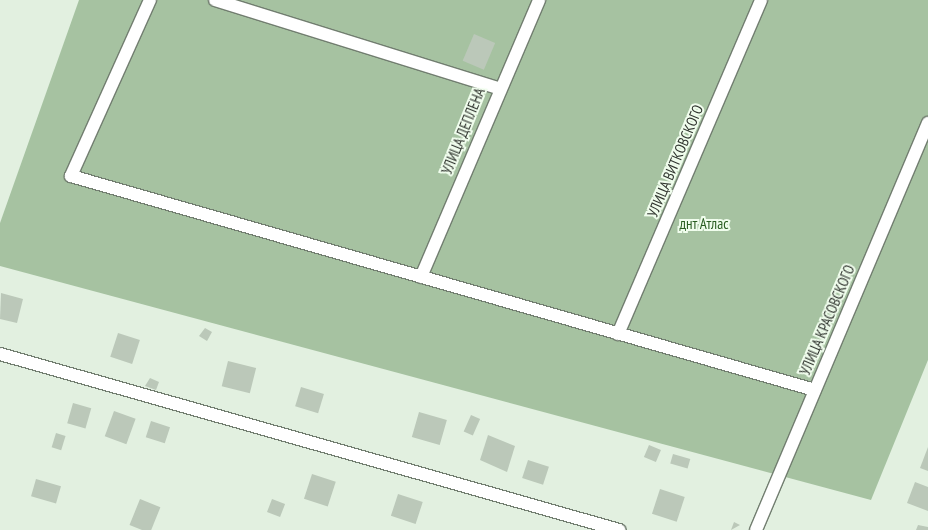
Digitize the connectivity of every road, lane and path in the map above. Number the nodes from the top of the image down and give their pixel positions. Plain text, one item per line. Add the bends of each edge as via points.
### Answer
1 (150, 0) edge
2 (215, 0) edge
3 (539, 0) edge
4 (761, 0) edge
5 (498, 88) junction
6 (928, 124) edge
7 (421, 277) junction
8 (618, 334) junction
9 (0, 354) edge
10 (815, 390) junction
11 (619, 530) edge
12 (756, 530) edge

1 - 7 street via 71,176
2 - 5 street
3 - 5 street, УЛИЦА ДЕПЛЕНА
4 - 8 street, УЛИЦА ВИТКОВСКОГО
5 - 7 street, УЛИЦА ДЕПЛЕНА
6 - 10 street, УЛИЦА КРАСОВСКОГО
7 - 8 street
8 - 10 street
9 - 11 street
10 - 12 street, УЛИЦА КРАСОВСКОГО

